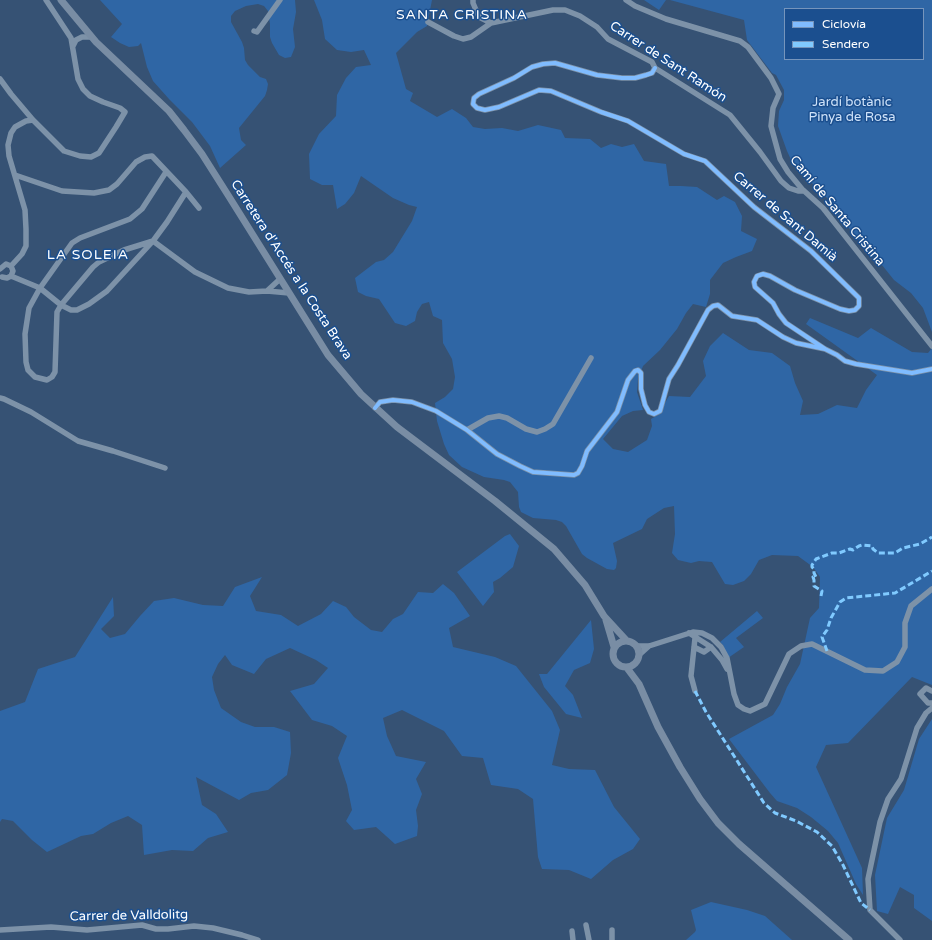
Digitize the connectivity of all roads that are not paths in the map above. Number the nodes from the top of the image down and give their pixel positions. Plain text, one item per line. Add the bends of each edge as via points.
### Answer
1 (46, 0) edge
2 (61, 0) edge
3 (280, 0) edge
4 (473, 0) edge
5 (626, 0) edge
6 (428, 22) dead end
7 (491, 23) junction
8 (254, 31) dead end
9 (91, 37) junction
10 (73, 46) junction
11 (655, 68) junction
12 (0, 78) edge
13 (33, 120) junction
14 (166, 172) junction
15 (15, 175) junction
16 (804, 191) junction
17 (186, 192) junction
18 (199, 208) dead end
19 (153, 241) junction
20 (11, 266) junction
21 (0, 268) edge
22 (1, 276) edge
23 (11, 276) junction
24 (280, 279) junction
25 (40, 288) junction
26 (267, 291) junction
27 (289, 293) junction
28 (61, 305) junction
29 (932, 346) edge
30 (825, 350) junction
31 (591, 358) dead end
32 (932, 369) edge
33 (0, 398) edge
34 (375, 408) junction
35 (467, 430) junction
36 (165, 468) dead end
37 (932, 589) edge
38 (604, 616) junction
39 (688, 633) junction
40 (702, 633) junction
41 (695, 638) junction
42 (627, 641) junction
43 (636, 646) junction
44 (649, 646) junction
45 (614, 647) junction
46 (694, 647) junction
47 (711, 648) junction
48 (639, 655) junction
49 (636, 663) junction
50 (627, 668) junction
51 (729, 672) junction
52 (639, 684) junction
53 (695, 691) dead end
54 (932, 691) edge
55 (932, 703) edge
56 (932, 708) edge
57 (586, 925) dead end
58 (0, 930) edge
59 (612, 930) dead end
60 (572, 931) dead end
61 (258, 940) edge
62 (574, 940) edge
63 (589, 940) edge
64 (612, 940) edge
65 (849, 940) edge
66 (900, 940) edge

1 - 10 street
2 - 9 main road, Carretera d'Accés a la Costa Brava
3 - 8 street via 257,32
4 - 7 street via 479,17
5 - 16 street, Camí de Santa Cristina via 666,19 740,41 748,47 779,94 773,108 771,126 775,142 780,159
6 - 7 street via 463,39 471,37
7 - 11 street, Carrer de Sant Ramón via 553,10 565,10 597,27 608,39 652,62
9 - 10 street via 76,40
9 - 24 main road, Carretera d'Accés a la Costa Brava via 168,111 184,130 206,160
10 - 13 street via 78,78 83,89 90,96 125,112 99,153 91,158 64,151
11 - 16 street, Carrer de Sant Ramón via 730,115 781,181 789,188
11 - 30 street, Carrer de Sant Damià via 652,73 646,75 622,78 597,75 555,63 543,64 479,94 474,98 473,104 486,110 539,90 551,91 628,121 684,154 705,161 754,207 811,251 859,298 859,306 849,311 795,290 770,276 757,276 755,287 773,303 786,323
12 - 13 street
13 - 15 street via 15,127 11,134 9,156
14 - 15 street via 152,156 145,157 136,162 117,184 108,190 94,193 62,191
14 - 17 street
14 - 25 street via 142,209 130,219 72,243
15 - 20 street via 25,210 26,246
16 - 29 street, Camí de Santa Cristina via 823,208
17 - 18 street
17 - 19 street
19 - 26 street via 195,272 228,288 249,292
19 - 28 street via 124,250 99,262
19 - 28 street via 107,291 89,304 77,310
20 - 21 street via 6,264
20 - 23 street
22 - 23 street
23 - 25 street
24 - 26 street
24 - 27 main road, Carretera d'Accés a la Costa Brava
25 - 28 street
25 - 28 street via 29,308 25,334 26,362 28,370 35,377 47,380 55,372 57,312
26 - 27 street
27 - 34 main road, Carretera d'Accés a la Costa Brava via 328,356
30 - 32 street via 850,362 872,367 912,373
30 - 35 street via 796,343 757,320 732,316 718,306 713,306 708,310 669,379 660,411 654,414 649,412 641,389 641,373 635,371 628,380 617,412 587,451 578,473 574,475 532,472 497,454
31 - 35 street via 552,424 546,429 537,432 526,429 499,416 488,418
33 - 36 street via 30,412 78,441
34 - 35 street via 380,402 412,402 436,411
34 - 38 main road, Carretera d'Accés a la Costa Brava via 554,549 585,585
37 - 51 street via 911,606 905,623 905,646 897,662 883,671 865,670 812,644 801,646 789,654 766,704 750,711 738,705
38 - 42 main road, Carretera d'Accés a la Costa Brava
38 - 45 main road, Carretera d'Accés a la Costa Brava
39 - 40 street
39 - 41 street
39 - 44 street
40 - 41 street
40 - 51 street via 721,646 727,658
41 - 46 street
41 - 47 street
42 - 43 main road
42 - 45 main road via 620,642
43 - 44 street
43 - 48 main road
44 - 48 street
45 - 50 main road via 614,661
46 - 47 street via 704,652
46 - 53 street via 691,676
47 - 51 street
48 - 49 main road
49 - 50 main road
49 - 52 main road
50 - 52 main road
52 - 65 main road via 680,767 718,823
54 - 55 street via 926,688 920,694 928,703
56 - 66 street via 917,728 901,779 888,799 880,822 868,879 870,910
57 - 63 street
58 - 61 street, Carrer de Valldolitg via 51,927 87,930 142,926 168,929 194,926 213,928
59 - 64 street
60 - 62 street

